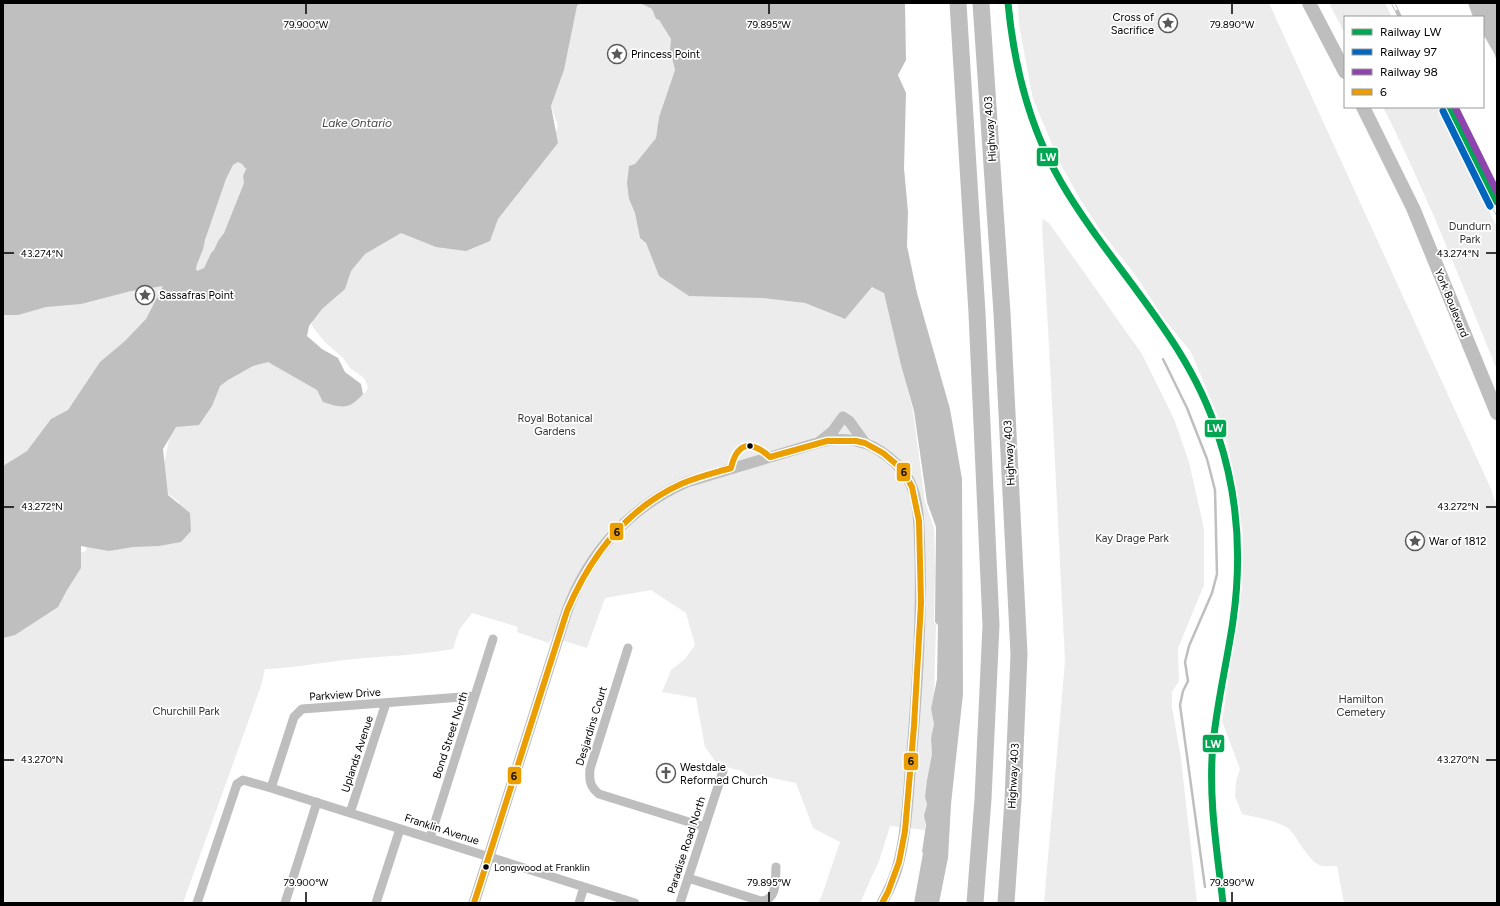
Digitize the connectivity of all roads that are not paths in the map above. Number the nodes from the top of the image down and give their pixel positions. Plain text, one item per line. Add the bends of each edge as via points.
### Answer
1 (958, 3) edge
2 (981, 3) edge
3 (1309, 3) edge
4 (1344, 70) edge
5 (1363, 108) edge
6 (1497, 413) edge
7 (817, 443) junction
8 (866, 444) junction
9 (493, 639) dead end
10 (628, 648) dead end
11 (475, 696) junction
12 (386, 703) junction
13 (723, 771) dead end
14 (271, 788) junction
15 (317, 802) junction
16 (350, 813) junction
17 (705, 827) junction
18 (400, 829) junction
19 (430, 838) junction
20 (489, 857) junction
21 (776, 867) dead end
22 (688, 878) junction
23 (584, 887) junction
24 (888, 892) junction
25 (197, 903) edge
26 (284, 903) edge
27 (376, 903) edge
28 (474, 903) edge
29 (579, 903) edge
30 (635, 903) edge
31 (680, 903) edge
32 (882, 903) edge
33 (888, 903) edge
34 (976, 903) edge
35 (1006, 903) edge

1 - 34 highway via 977,314 991,625
2 - 35 highway, Highway 403 via 1002,313 1019,654
3 - 4 main road
5 - 6 main road, York Boulevard via 1413,208
7 - 8 street via 847,440
7 - 8 street via 833,431 843,418 849,420
7 - 20 street via 702,476 675,487 630,518 602,547 582,578 570,604
8 - 24 street via 883,453 902,469 912,487 919,521 921,603 914,734 905,831 899,862
9 - 11 street, Bond Street North
10 - 17 street, Desjardins Court via 590,769 591,785 599,794
11 - 12 street, Parkview Drive
11 - 19 street, Bond Street North
12 - 14 street, Parkview Drive via 306,708 299,711 294,717
12 - 16 street, Uplands Avenue
13 - 17 street, Paradise Road North
14 - 15 street, Franklin Avenue
14 - 25 street, Franklin Avenue via 240,781 237,784
15 - 16 street, Franklin Avenue
15 - 26 street
16 - 18 street, Franklin Avenue
17 - 22 street, Paradise Road North
18 - 19 street, Franklin Avenue
18 - 27 street
19 - 20 street, Franklin Avenue
20 - 23 street, Franklin Avenue
20 - 28 street
21 - 22 street via 773,896 761,901
22 - 31 street, Paradise Road North
23 - 29 street
23 - 30 street, Franklin Avenue
24 - 32 street
24 - 33 street

